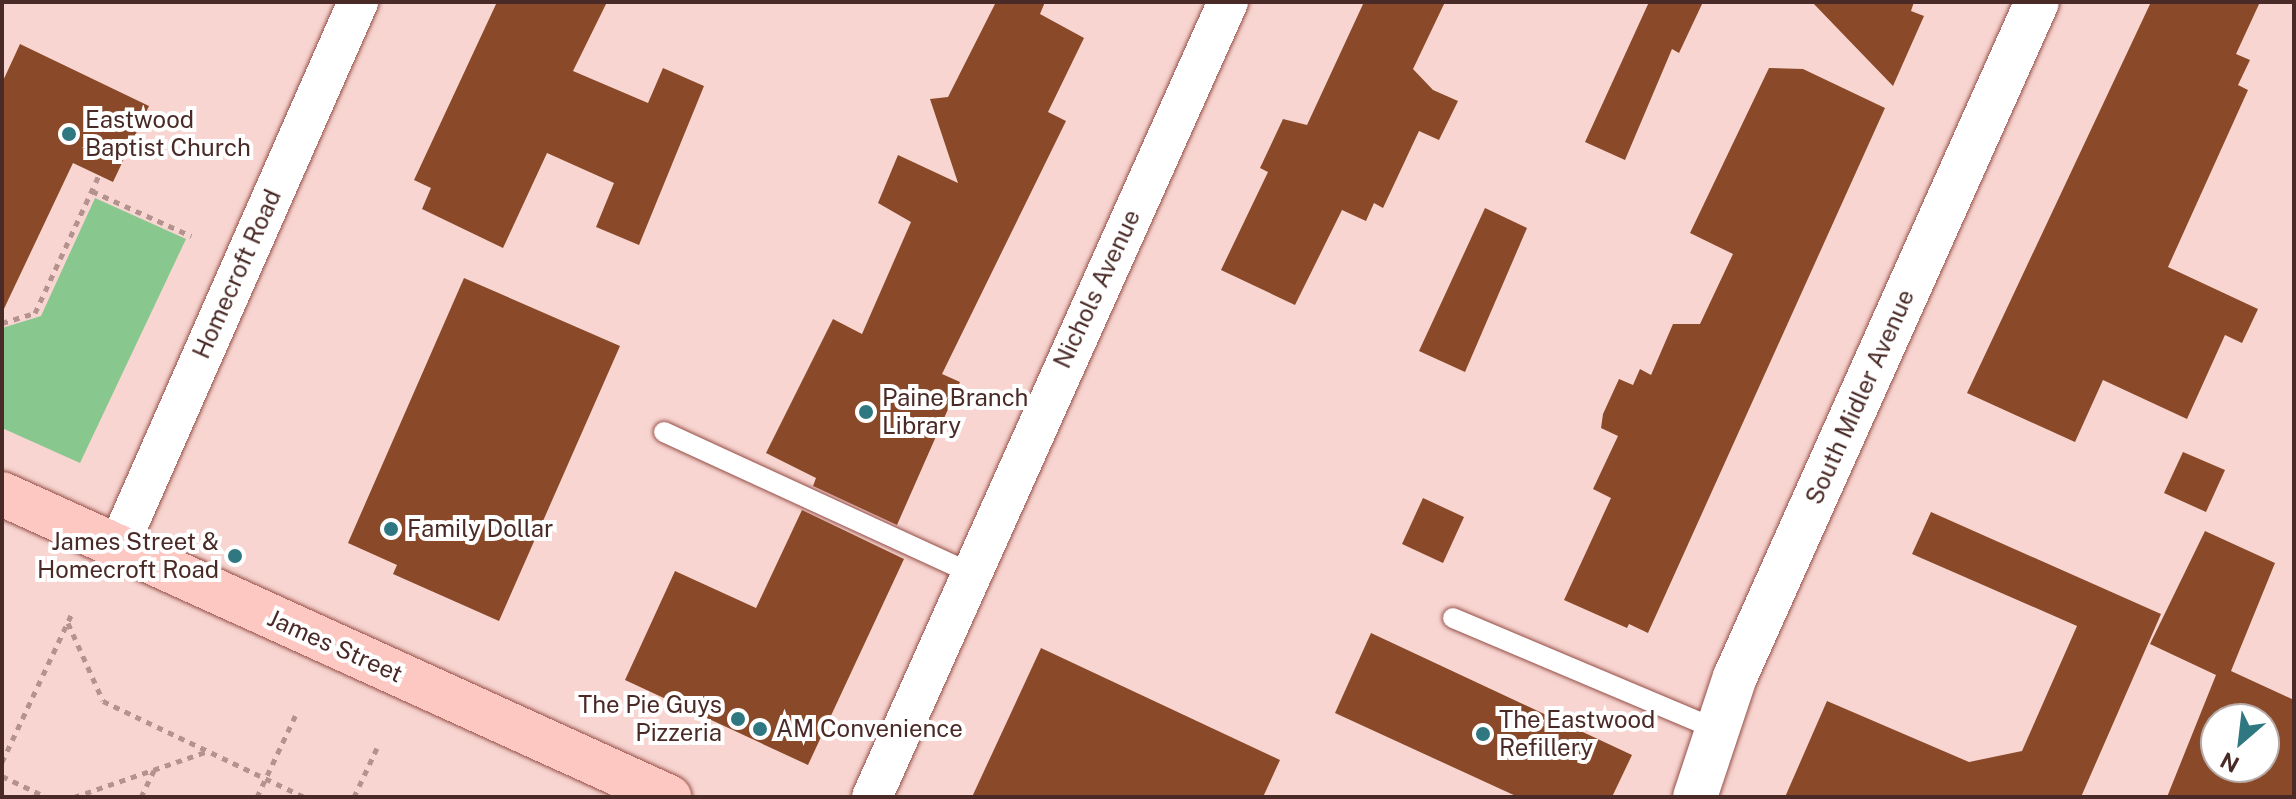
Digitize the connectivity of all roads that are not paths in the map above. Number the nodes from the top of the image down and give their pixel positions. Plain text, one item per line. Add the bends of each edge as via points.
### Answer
1 (358, 2) edge
2 (1228, 2) edge
3 (2037, 2) edge
4 (664, 432) dead end
5 (2, 494) edge
6 (118, 547) junction
7 (970, 573) junction
8 (1453, 618) dead end
9 (1718, 730) junction
10 (669, 797) edge
11 (872, 797) edge
12 (1695, 797) edge

1 - 6 street, Homecroft Road
2 - 7 street, Nichols Avenue
3 - 9 main road, South Midler Avenue via 1735,677
4 - 7 lane
5 - 6 main road, James Street
6 - 10 main road, James Street
7 - 11 street, Nichols Avenue
8 - 9 lane
9 - 12 main road, South Midler Avenue

